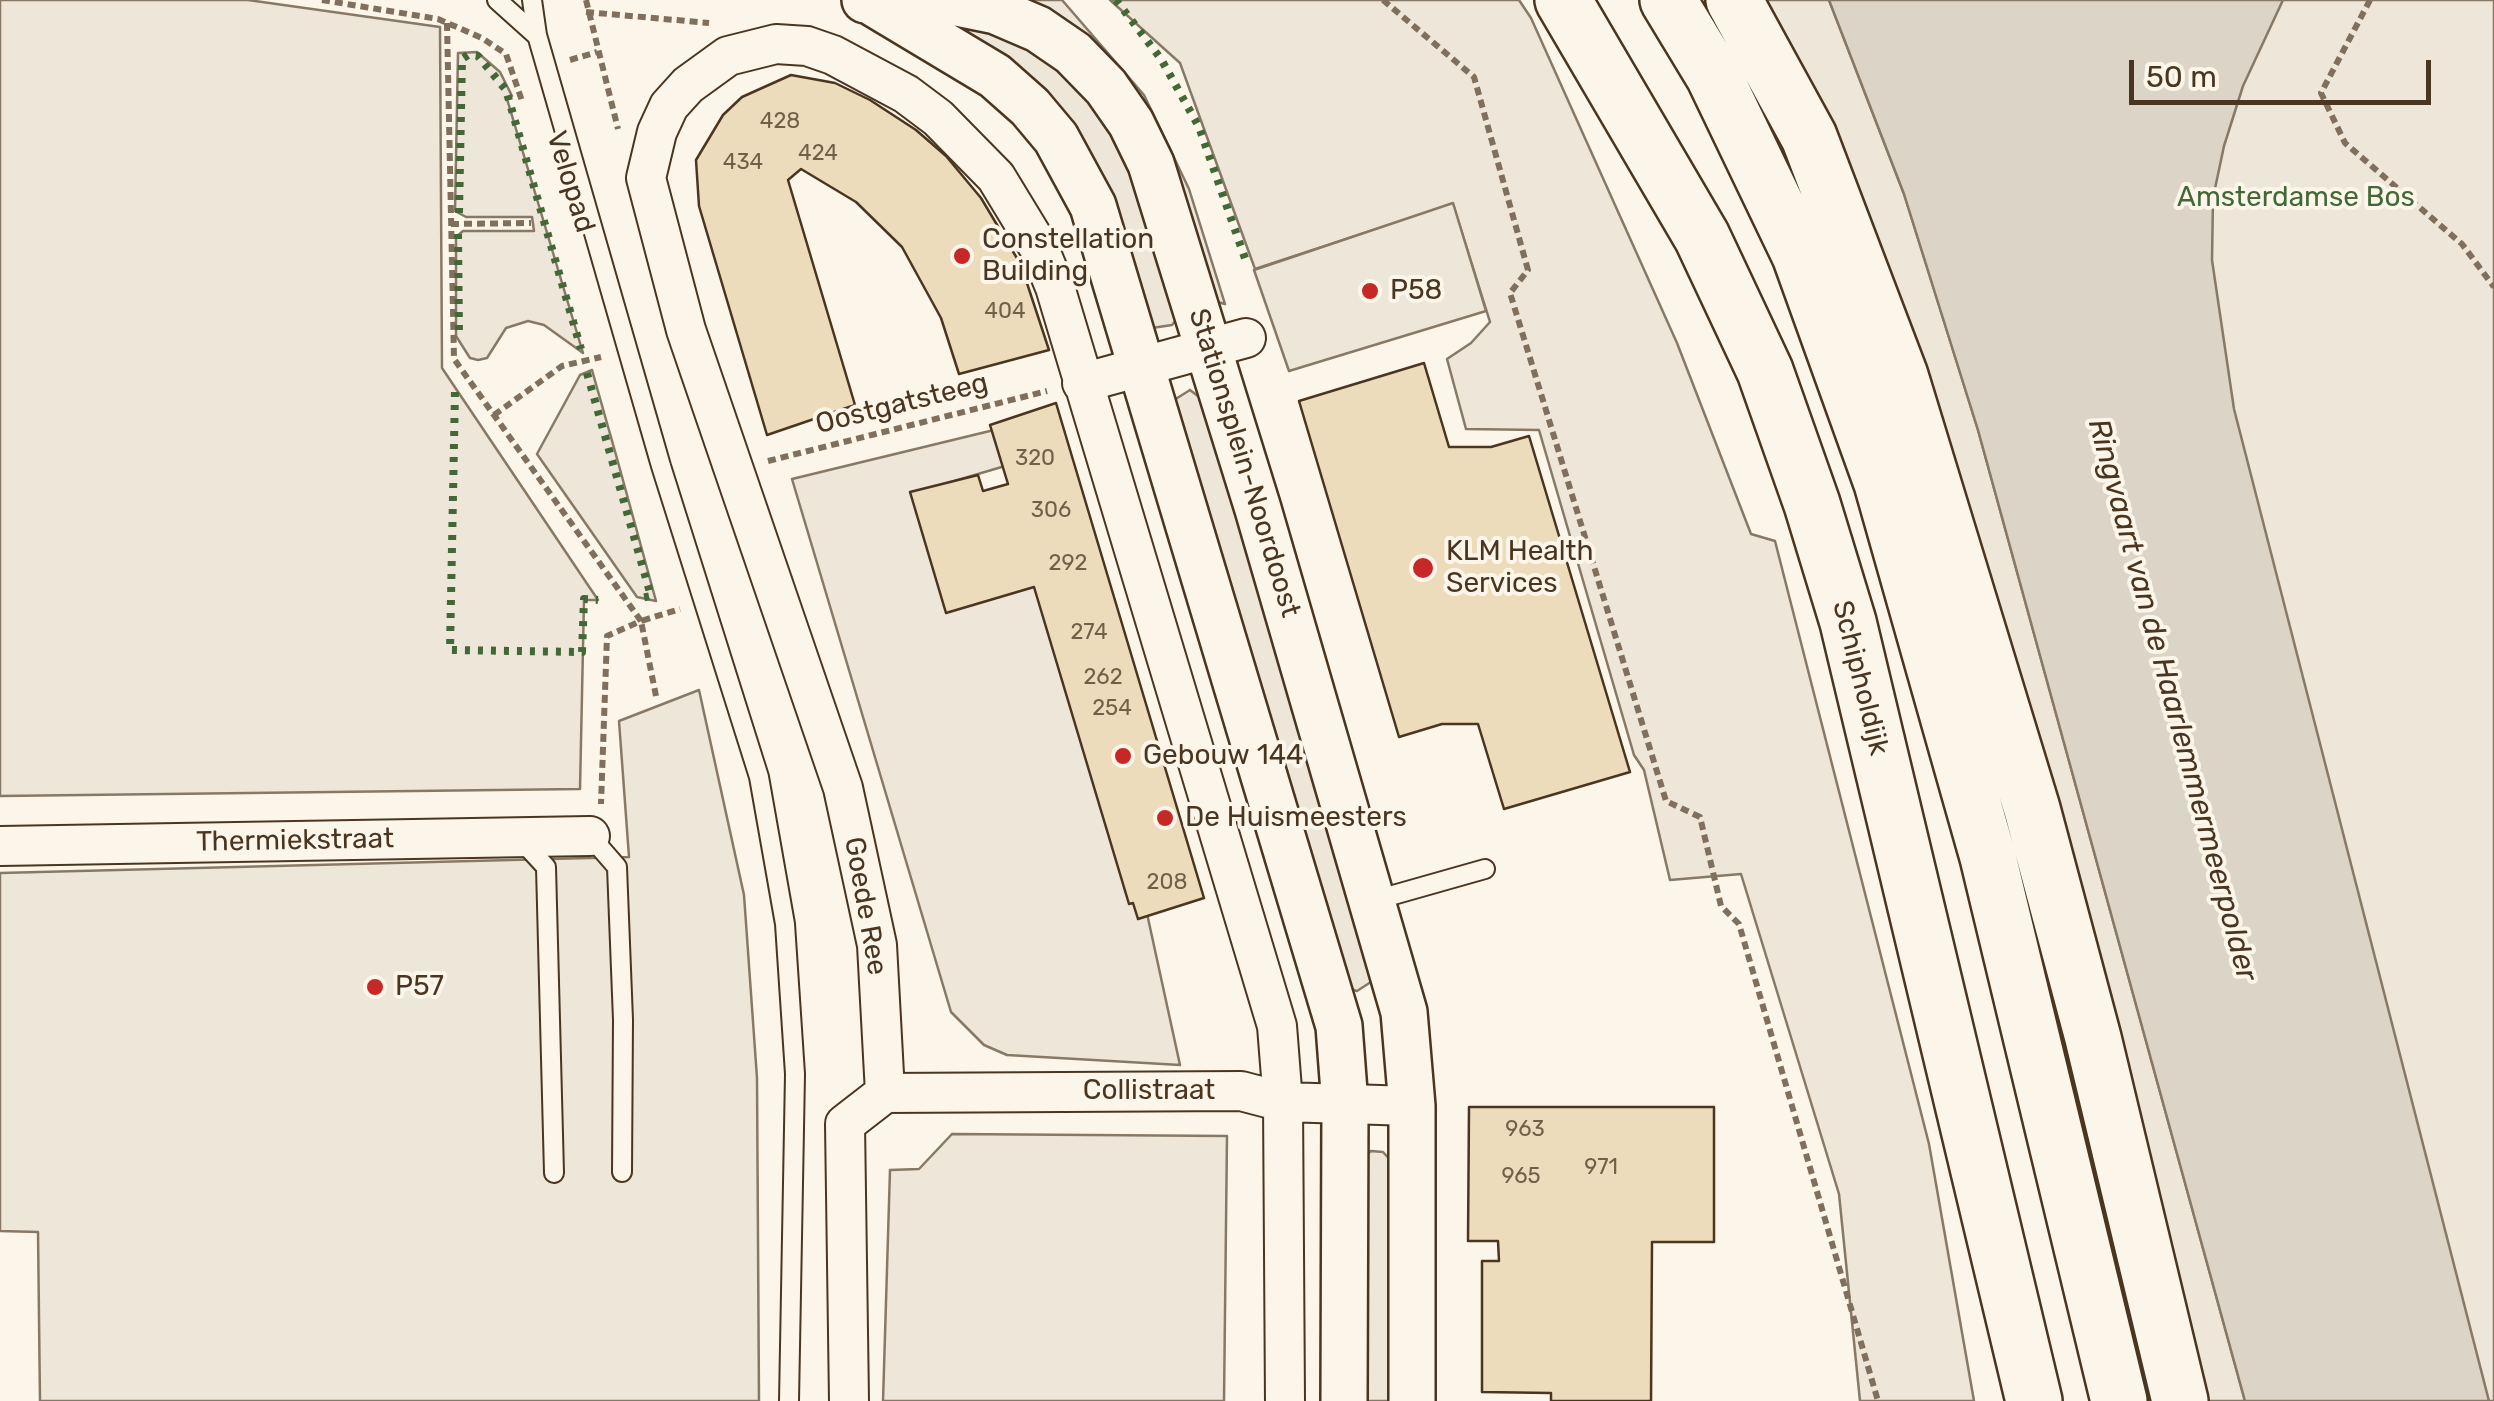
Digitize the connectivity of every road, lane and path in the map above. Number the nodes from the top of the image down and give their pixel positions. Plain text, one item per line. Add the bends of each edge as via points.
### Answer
1 (322, 0) edge
2 (497, 0) edge
3 (532, 0) edge
4 (586, 0) edge
5 (867, 0) edge
6 (1383, 0) edge
7 (1563, 0) edge
8 (1668, 0) edge
9 (1734, 0) edge
10 (2370, 0) edge
11 (586, 12) junction
12 (447, 23) junction
13 (536, 35) junction
14 (749, 49) junction
15 (527, 115) dead end
16 (650, 156) junction
17 (532, 223) dead end
18 (451, 224) junction
19 (2494, 287) edge
20 (593, 339) dead end
21 (1227, 343) junction
22 (628, 348) junction
23 (598, 358) junction
24 (1143, 365) junction
25 (604, 376) dead end
26 (1082, 382) junction
27 (494, 415) junction
28 (732, 470) junction
29 (586, 820) junction
30 (518, 837) junction
31 (0, 846) edge
32 (1485, 869) dead end
33 (1372, 901) junction
34 (885, 1093) junction
35 (1283, 1102) junction
36 (1345, 1105) junction
37 (1412, 1106) junction
38 (622, 1172) dead end
39 (554, 1173) dead end
40 (789, 1401) edge
41 (848, 1401) edge
42 (1285, 1401) edge
43 (1344, 1401) edge
44 (1412, 1401) edge
45 (1878, 1401) edge
46 (2034, 1401) edge
47 (2119, 1401) edge
48 (2180, 1401) edge

1 - 12 path, Velopad
2 - 13 lane
3 - 13 lane
4 - 11 path
5 - 21 street, Stationsplein-Noordoost via 952,2 996,11 1072,53 1106,86 1150,164
5 - 24 street, Stationsplein-Noordoost via 996,76 1056,138 1093,206
6 - 45 path via 1474,77 1528,270 1510,293 1521,330 1666,801 1700,817 1721,906 1738,924
7 - 46 main road, Schipholdijk via 1702,237 1765,371 1812,504 1848,622
8 - 47 main road via 1714,76 1800,255 1882,483 1988,858
9 - 48 main road via 1809,137 1900,376 2032,810
10 - 19 path via 2322,94 2346,143 2462,244
11 - 14 path via 690,18 729,28
11 - 16 path via 612,116 628,142
12 - 15 path, Velopad via 506,54
12 - 18 path
13 - 22 lane
14 - 16 street via 688,85 669,106
14 - 26 street via 791,45 833,55 906,94 969,147 1038,246
16 - 28 street via 649,202
17 - 18 path
18 - 27 path via 454,359
20 - 23 path
21 - 24 street
21 - 33 street, Stationsplein-Noordoost
22 - 23 path
22 - 40 lane via 759,777 785,924 795,1074
23 - 25 path
23 - 27 path via 562,366
24 - 26 street
24 - 36 street, Stationsplein-Noordoost via 1339,1026
26 - 28 path, Oostgatsteeg
26 - 35 street via 1276,1026
27 - 29 path via 642,622 607,636 601,804
28 - 34 street, Goede Ree via 843,788 877,945
29 - 30 street, Thermiekstraat
29 - 38 lane via 617,867
30 - 31 street, Thermiekstraat
30 - 39 lane via 546,867
32 - 33 lane
33 - 37 street, Stationsplein-Noordoost via 1404,1012
34 - 35 street, Collistraat via 1241,1091
34 - 41 street via 845,1124
35 - 36 street, Collistraat
35 - 42 street
36 - 37 street, Collistraat
36 - 43 street, Stationsplein-Noordoost
37 - 44 street, Stationsplein-Noordoost

